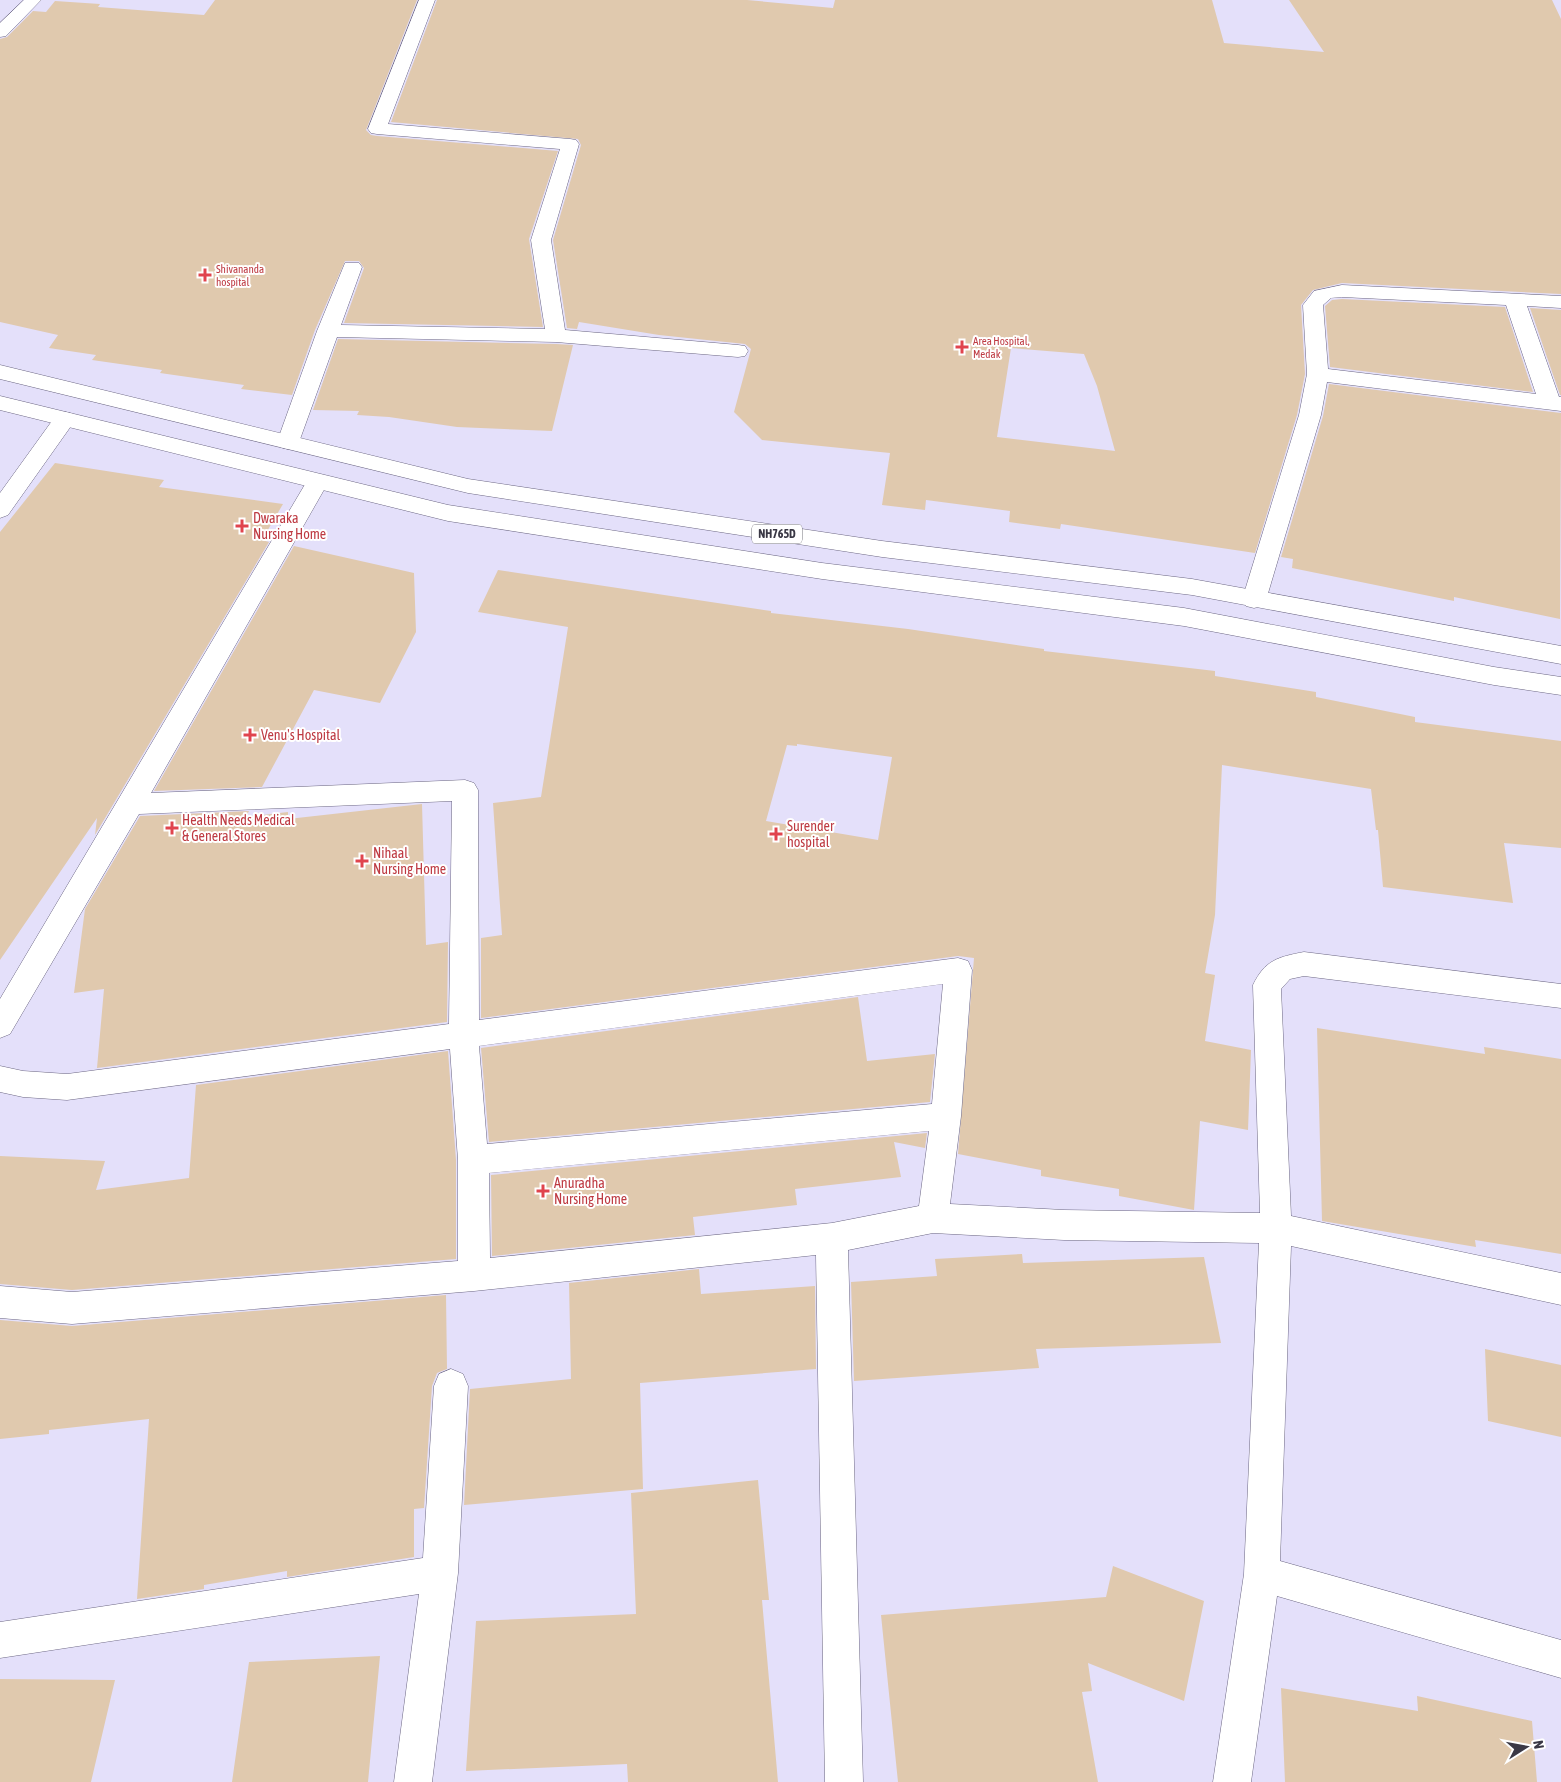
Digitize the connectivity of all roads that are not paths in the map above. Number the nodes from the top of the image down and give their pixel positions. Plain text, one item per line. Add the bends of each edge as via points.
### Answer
1 (23, 0) edge
2 (33, 0) edge
3 (427, 0) edge
4 (0, 32) edge
5 (352, 267) dead end
6 (1514, 299) junction
7 (1561, 302) edge
8 (327, 331) junction
9 (556, 336) junction
10 (738, 351) dead end
11 (0, 372) edge
12 (1318, 374) junction
13 (0, 403) edge
14 (1556, 404) edge
15 (65, 419) junction
16 (288, 442) junction
17 (318, 481) junction
18 (0, 510) edge
19 (1254, 600) junction
20 (1561, 655) edge
21 (1561, 686) edge
22 (131, 804) junction
23 (1561, 996) edge
24 (0, 1025) edge
25 (464, 1036) junction
26 (0, 1079) edge
27 (946, 1116) junction
28 (473, 1160) junction
29 (933, 1218) junction
30 (1276, 1228) junction
31 (832, 1238) junction
32 (474, 1275) junction
33 (1561, 1289) edge
34 (0, 1302) edge
35 (451, 1386) dead end
36 (440, 1573) junction
37 (1262, 1574) junction
38 (0, 1640) edge
39 (1561, 1659) edge
40 (413, 1782) edge
41 (844, 1782) edge
42 (1232, 1782) edge

1 - 2 main road
2 - 4 main road
3 - 9 main road via 377,129 570,144 541,240
5 - 8 main road
6 - 7 main road
6 - 12 main road via 1326,292 1316,298 1313,305
6 - 14 main road
8 - 9 main road
8 - 16 main road
9 - 10 main road
11 - 16 main road, NH765D
12 - 14 main road
12 - 19 main road via 1310,415
13 - 15 main road, NH765D
15 - 17 main road, NH765D
15 - 18 main road
16 - 19 main road, NH765D via 468,486 882,549 1192,587
17 - 21 main road, NH765D via 448,513 822,571 1184,617
17 - 22 main road
19 - 20 main road, NH765D
22 - 24 main road
22 - 25 main road via 465,790
23 - 30 main road via 1304,964 1281,969 1267,985
25 - 26 main road via 67,1086 23,1084
25 - 27 main road via 958,970
25 - 28 main road
27 - 28 main road
27 - 29 main road
28 - 32 main road
29 - 30 main road via 1064,1225
29 - 31 main road
30 - 33 main road
30 - 37 main road
31 - 32 main road
31 - 41 main road
32 - 34 main road via 72,1308
35 - 36 main road
36 - 38 main road
36 - 40 main road
37 - 39 main road
37 - 42 main road

